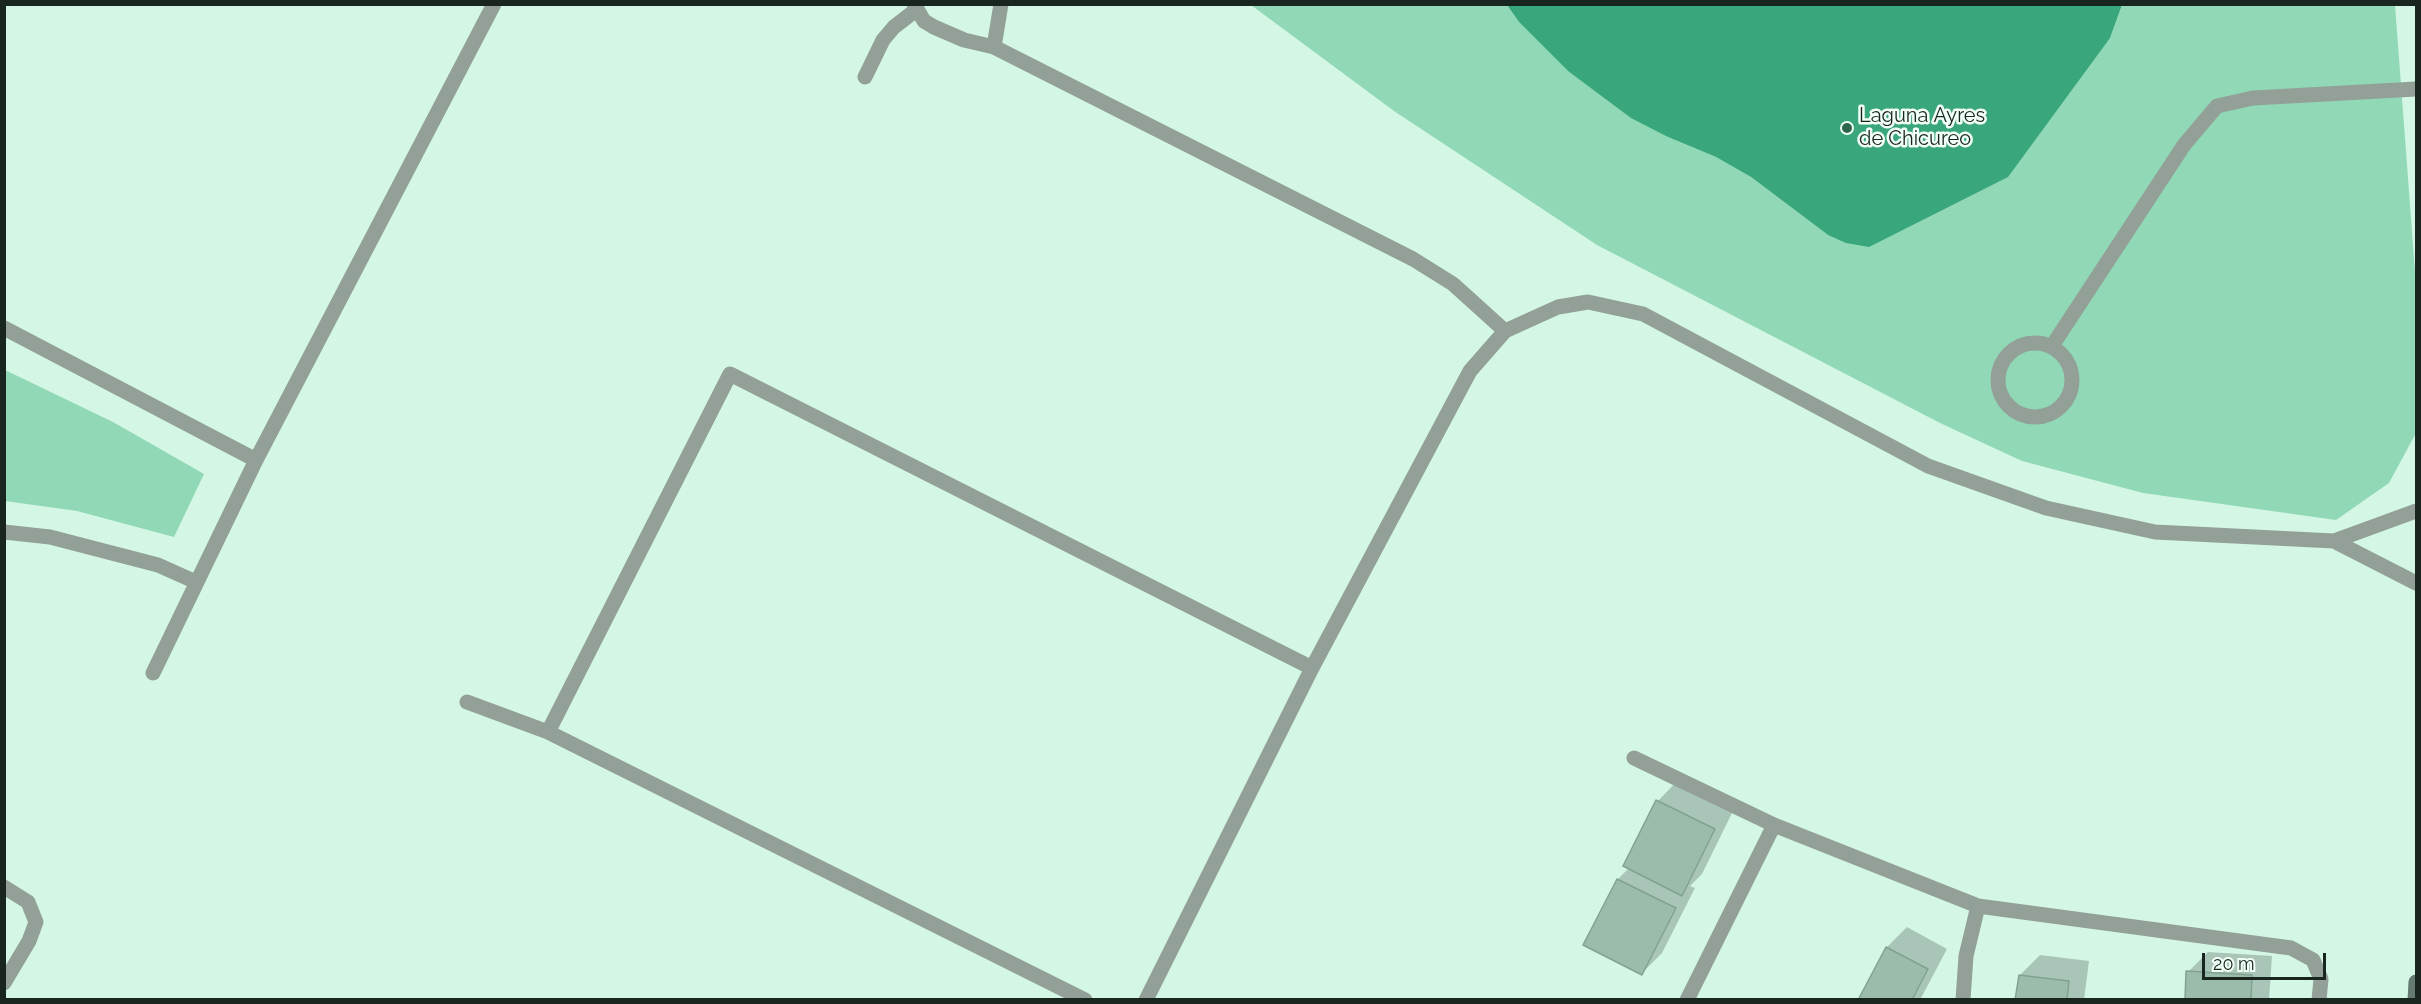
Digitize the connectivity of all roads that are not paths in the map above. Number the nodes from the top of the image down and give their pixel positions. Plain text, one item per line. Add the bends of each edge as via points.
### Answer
1 (494, 4) edge
2 (1001, 4) edge
3 (915, 8) edge
4 (994, 47) junction
5 (865, 77) dead end
6 (2416, 88) edge
7 (4, 328) edge
8 (1505, 332) junction
9 (2052, 346) junction
10 (256, 460) junction
11 (2416, 511) edge
12 (4, 532) edge
13 (2334, 541) junction
14 (196, 582) junction
15 (2416, 583) edge
16 (1312, 668) junction
17 (153, 673) dead end
18 (467, 702) dead end
19 (548, 732) junction
20 (1634, 758) dead end
21 (1774, 825) junction
22 (4, 887) edge
23 (1978, 906) junction
24 (2416, 982) edge
25 (4, 983) edge
26 (1085, 999) edge
27 (1146, 999) edge
28 (1687, 999) edge
29 (1963, 999) edge
30 (2319, 999) edge
31 (2415, 999) edge

1 - 10 street
2 - 4 street
3 - 4 street via 934,27
3 - 5 street via 883,40
4 - 8 street via 1413,259 1453,284
6 - 9 street via 2253,98 2217,106 2184,145
7 - 10 street
8 - 13 street via 1558,307 1588,302 1642,315 1928,466 2046,508 2155,532
8 - 16 street via 1470,371
9 - 9 street via 2035,342 2018,347 2005,357 1999,373 1999,390 2008,405 2021,415 2038,417 2055,412 2067,400 2072,384 2068,362
10 - 14 street
11 - 13 street
12 - 14 street via 51,537 158,565
13 - 15 street
14 - 17 street
16 - 19 street via 730,374
16 - 27 street
18 - 19 street
19 - 26 street
20 - 21 street
21 - 23 street
21 - 28 street
22 - 25 street via 28,902 36,922
23 - 29 street via 1966,956
23 - 30 street via 2291,948 2313,960 2321,979
24 - 31 street

